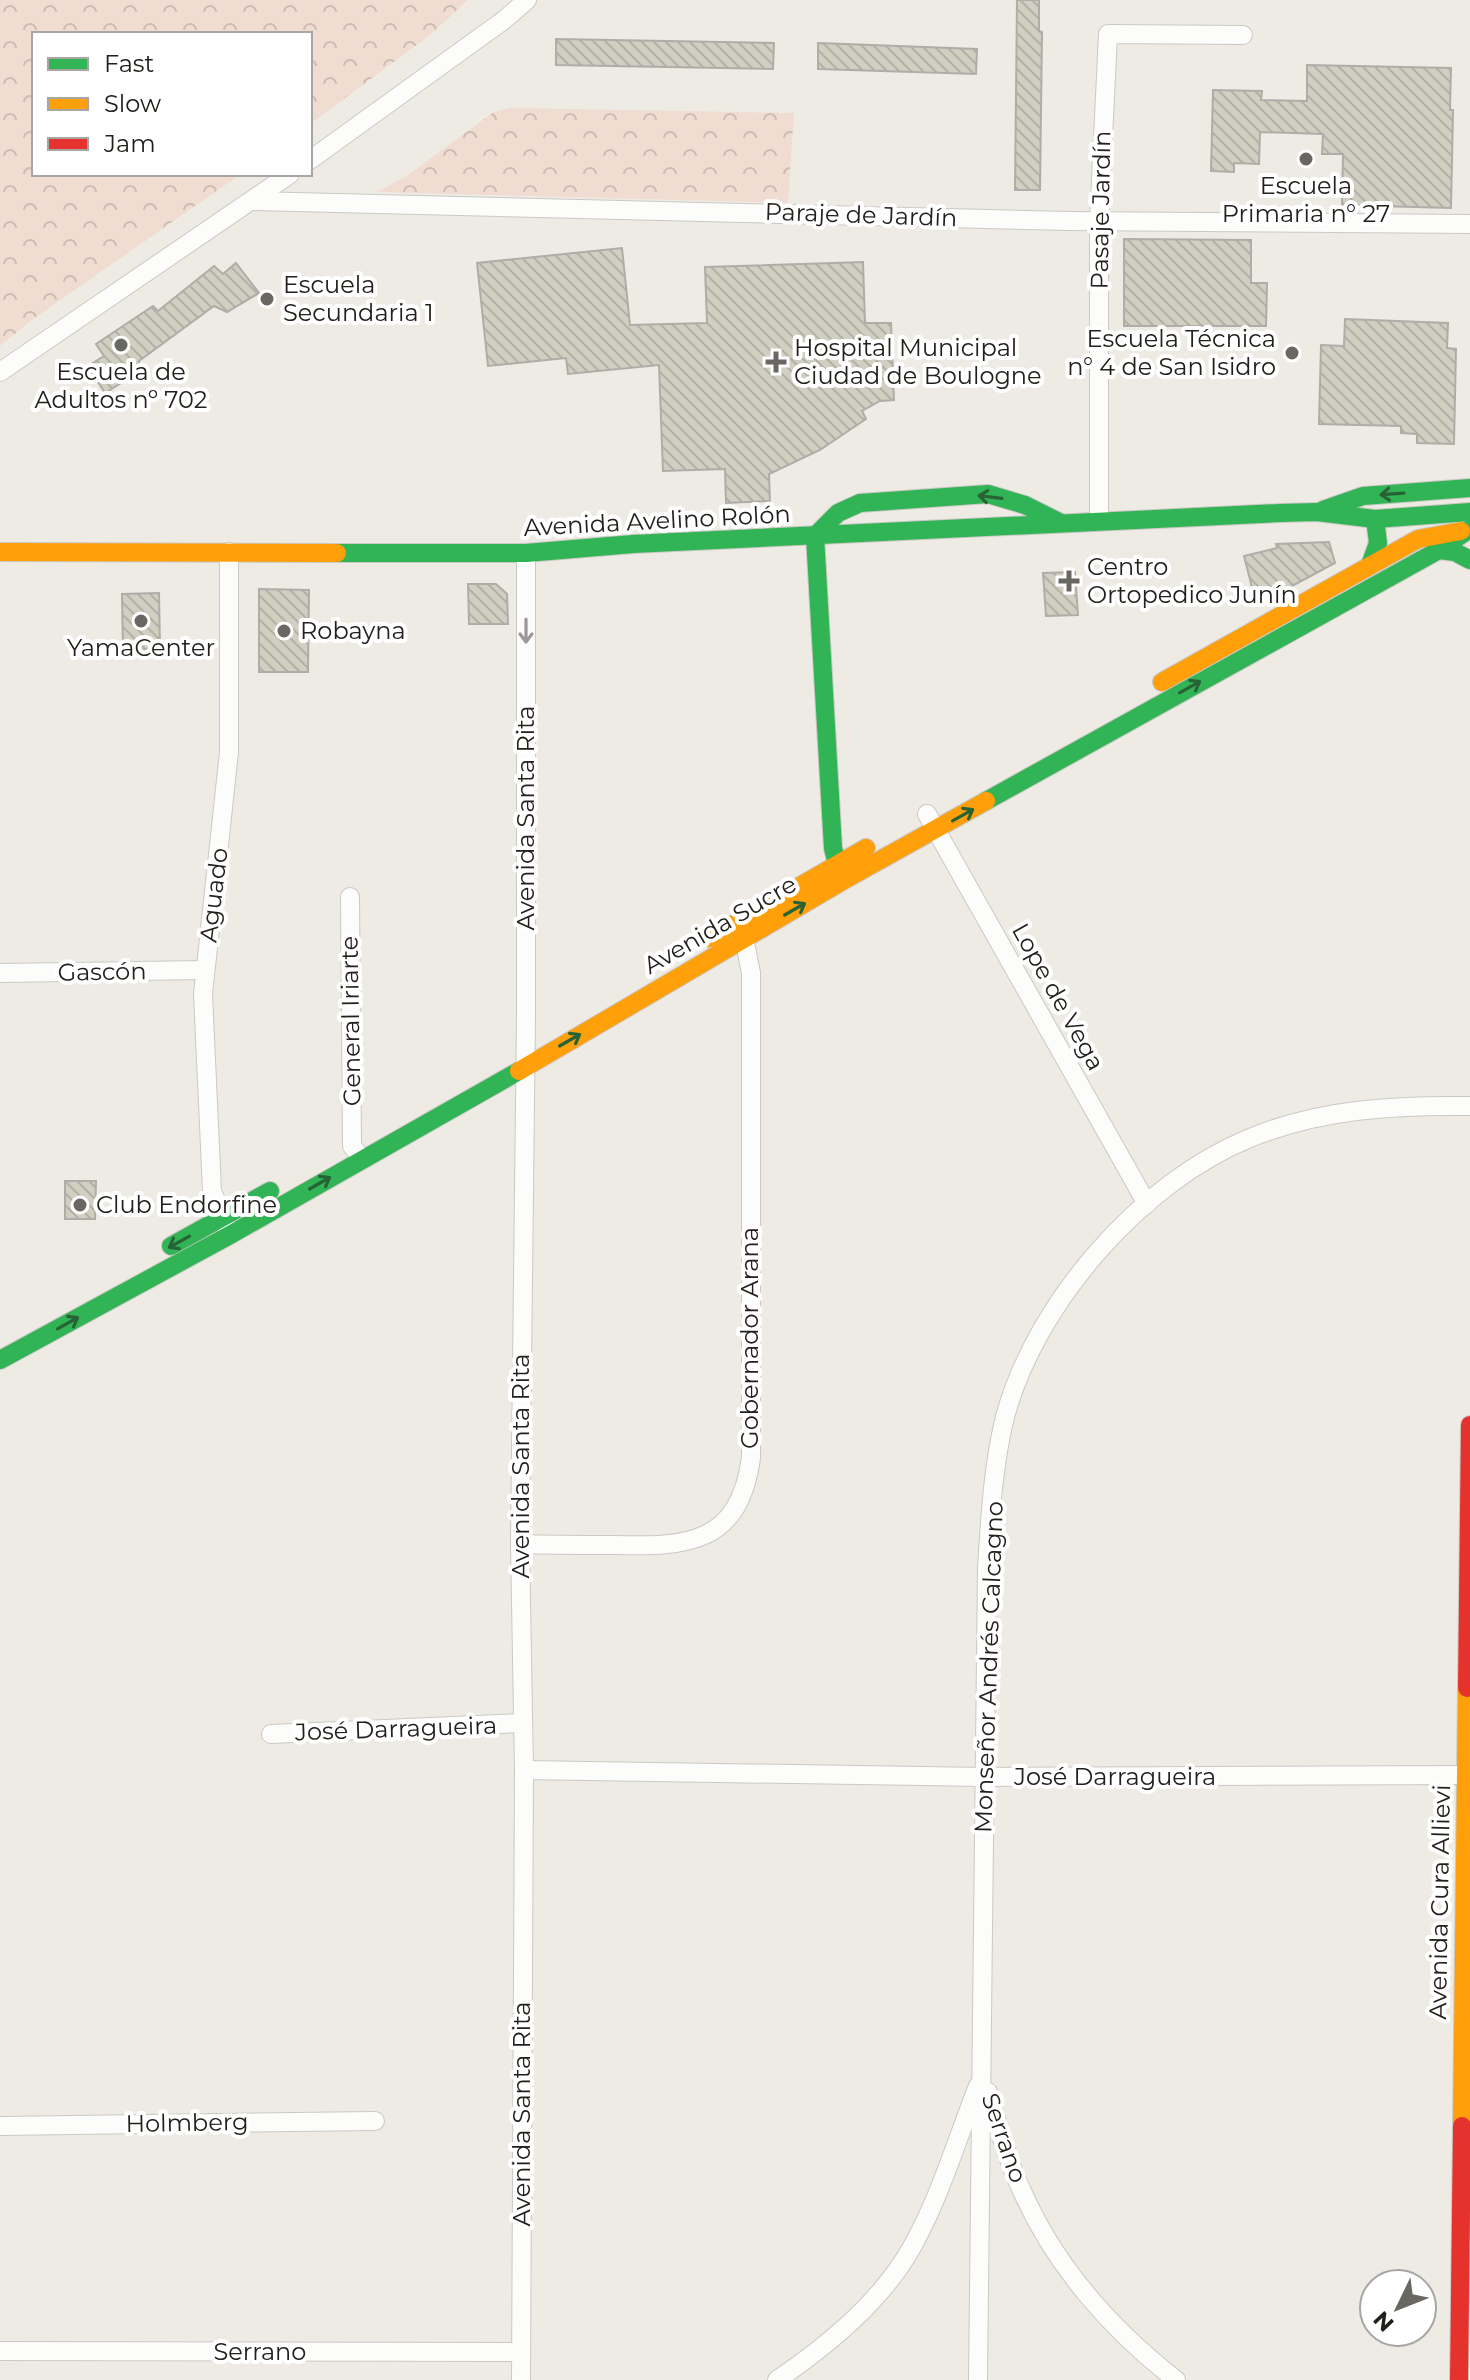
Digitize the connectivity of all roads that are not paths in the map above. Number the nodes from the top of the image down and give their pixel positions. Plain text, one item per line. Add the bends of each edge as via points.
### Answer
1 (527, 0) edge
2 (1243, 35) dead end
3 (312, 159) edge
4 (287, 176) edge
5 (252, 201) junction
6 (1099, 221) junction
7 (1470, 224) edge
8 (0, 372) edge
9 (1470, 488) edge
10 (1317, 512) junction
11 (1470, 512) edge
12 (1375, 519) junction
13 (1099, 522) junction
14 (1062, 524) junction
15 (1468, 531) edge
16 (815, 536) junction
17 (1439, 550) junction
18 (0, 552) edge
19 (229, 552) junction
20 (526, 553) junction
21 (1470, 560) edge
22 (1370, 565) junction
23 (932, 822) junction
24 (842, 872) junction
25 (350, 897) dead end
26 (744, 938) junction
27 (699, 944) dead end
28 (672, 960) dead end
29 (204, 970) junction
30 (0, 973) edge
31 (525, 1046) junction
32 (526, 1067) junction
33 (1470, 1106) edge
34 (357, 1152) junction
35 (1147, 1204) junction
36 (226, 1226) junction
37 (153, 1256) dead end
38 (125, 1271) dead end
39 (0, 1340) edge
40 (0, 1360) edge
41 (1470, 1425) edge
42 (520, 1544) junction
43 (522, 1723) junction
44 (271, 1734) dead end
45 (524, 1770) junction
46 (1466, 1775) junction
47 (985, 1777) junction
48 (983, 2074) junction
49 (375, 2121) dead end
50 (0, 2126) edge
51 (0, 2351) edge
52 (521, 2352) junction
53 (521, 2380) edge
54 (777, 2380) edge
55 (978, 2380) edge
56 (1176, 2380) edge
57 (1459, 2380) edge

1 - 3 street
2 - 6 street, Pasaje Jardín via 1108,34
4 - 5 street
5 - 6 street, Paraje de Jardín
5 - 8 street
6 - 7 street, Paraje de Jardín
6 - 13 street, Pasaje Jardín
9 -> 10 main road, Avenida Avelino Rolón via 1363,496
10 - 12 main road, Avenida Avelino Rolón
10 - 13 main road, Avenida Avelino Rolón
11 - 12 main road, Avenida Avelino Rolón
12 - 22 main road via 1379,543
13 - 14 main road, Avenida Avelino Rolón
14 - 16 main road, Avenida Avelino Rolón
14 -> 16 main road via 988,494 860,503 838,513
15 - 17 main road, Avenida Sucre
15 - 22 main road, Avenida Sucre via 1418,539
16 - 20 main road, Avenida Avelino Rolón
16 - 24 main road via 833,848
17 - 21 main road
23 -> 17 main road, Avenida Sucre
18 - 19 main road, Avenida Avelino Rolón
19 - 20 main road, Avenida Avelino Rolón
19 - 29 street, Aguado via 229,752
20 -> 31 street, Avenida Santa Rita
22 - 23 main road, Avenida Sucre
23 - 24 main road, Avenida Sucre
23 - 35 street, Lope de Vega
26 -> 24 main road, Avenida Sucre
24 - 27 main road, Avenida Sucre
25 - 34 street, General Iriarte
32 -> 26 main road, Avenida Sucre
26 - 42 street, Gobernador Arana via 751,973 751,1458 742,1497 720,1526 678,1544
28 - 31 main road, Avenida Sucre
29 - 30 street, Gascón
29 - 36 street, Aguado via 212,1191
31 - 32 street, Avenida Santa Rita
31 - 34 main road, Avenida Sucre
32 - 34 main road, Avenida Sucre
32 - 42 street, Avenida Santa Rita
33 - 35 street, Monseñor Andrés Calcagno via 1370,1108 1289,1125 1224,1151
34 - 36 main road, Avenida Sucre
35 - 47 street, Monseñor Andrés Calcagno via 1088,1265 1038,1334 1005,1417 987,1568
36 -> 37 main road, Avenida Sucre
40 -> 36 main road, Avenida Sucre
38 - 39 main road
41 - 46 main road, Avenida Cura Allievi
42 - 43 street, Avenida Santa Rita
43 - 44 street, José Darragueira
43 - 45 street, Avenida Santa Rita
45 - 47 street, José Darragueira
45 - 52 street, Avenida Santa Rita
46 - 47 street, José Darragueira
46 - 57 main road, Avenida Cura Allievi
47 - 48 street, Monseñor Andrés Calcagno
48 - 54 street, Serrano via 925,2220 893,2277 862,2312
48 - 55 street, Monseñor Andrés Calcagno
48 - 56 street, Serrano via 1022,2191 1052,2249 1103,2314
49 - 50 street, Holmberg
51 - 52 street, Serrano
52 - 53 street, Avenida Santa Rita

